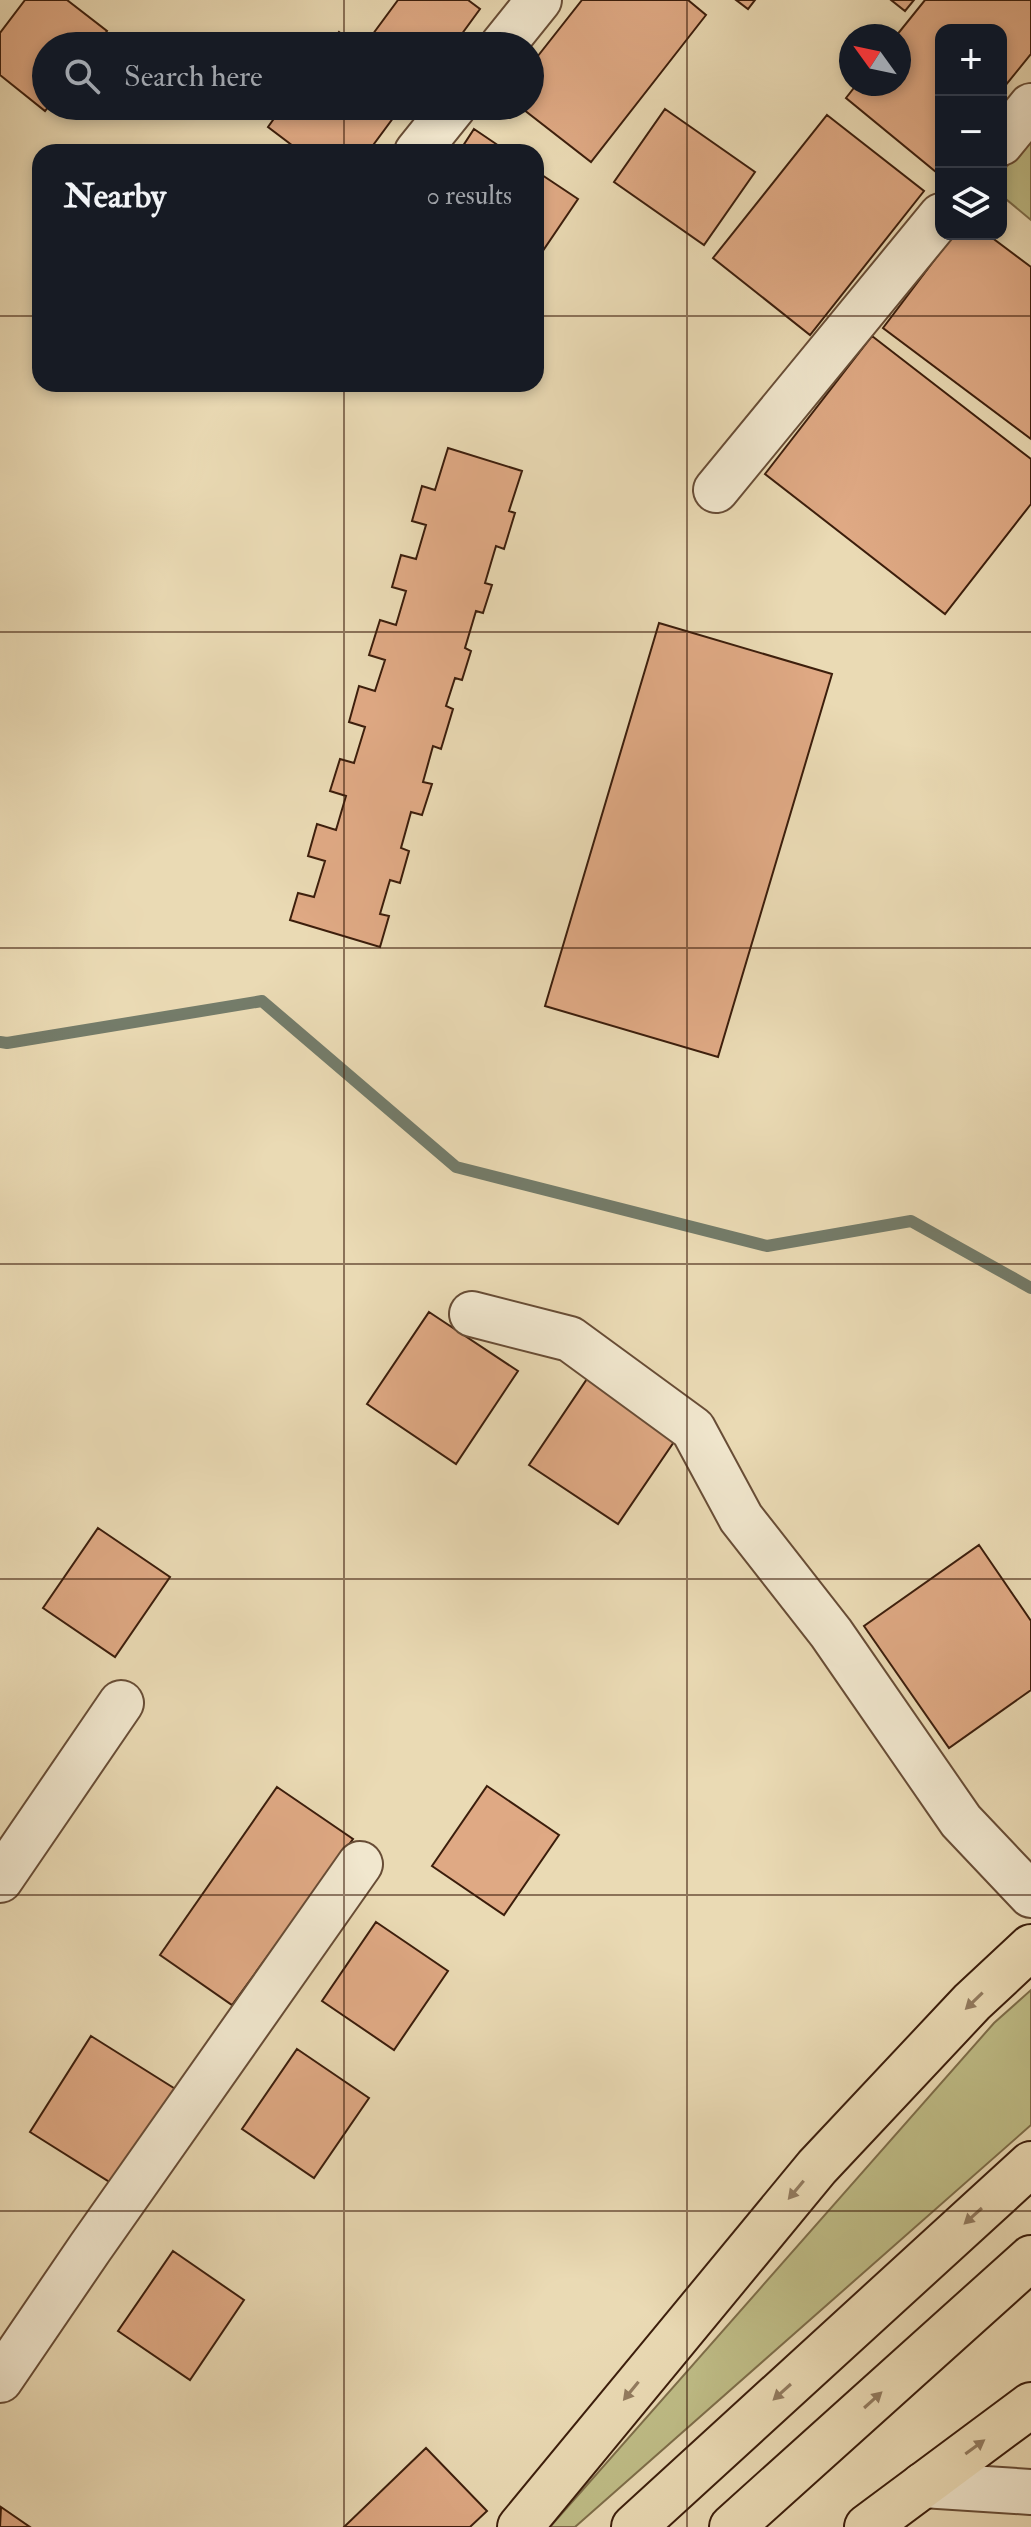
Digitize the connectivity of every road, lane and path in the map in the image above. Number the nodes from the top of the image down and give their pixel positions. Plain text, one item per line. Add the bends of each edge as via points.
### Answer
1 (539, 0) edge
2 (513, 32) edge
3 (1031, 106) edge
4 (443, 120) edge
5 (1007, 136) edge
6 (423, 144) edge
7 (935, 223) edge
8 (716, 490) dead end
9 (472, 1314) dead end
10 (121, 1703) dead end
11 (360, 1864) dead end
12 (0, 1880) edge
13 (1031, 1895) edge
14 (1031, 1947) edge
15 (1031, 2164) edge
16 (1031, 2258) edge
17 (0, 2380) edge
18 (1031, 2405) edge
19 (923, 2485) junction
20 (1031, 2492) edge
21 (520, 2527) edge
22 (634, 2527) edge
23 (732, 2527) edge
24 (867, 2527) edge

1 - 2 street
3 - 5 street
4 - 6 street
7 - 8 street
9 - 13 street via 570,1339 693,1429 741,1518 831,1633 961,1821
10 - 12 street
11 - 17 street
14 -> 21 main road via 817,2167
15 -> 22 main road
23 -> 16 main road
19 -> 18 main road
19 - 20 street
19 - 24 main road

